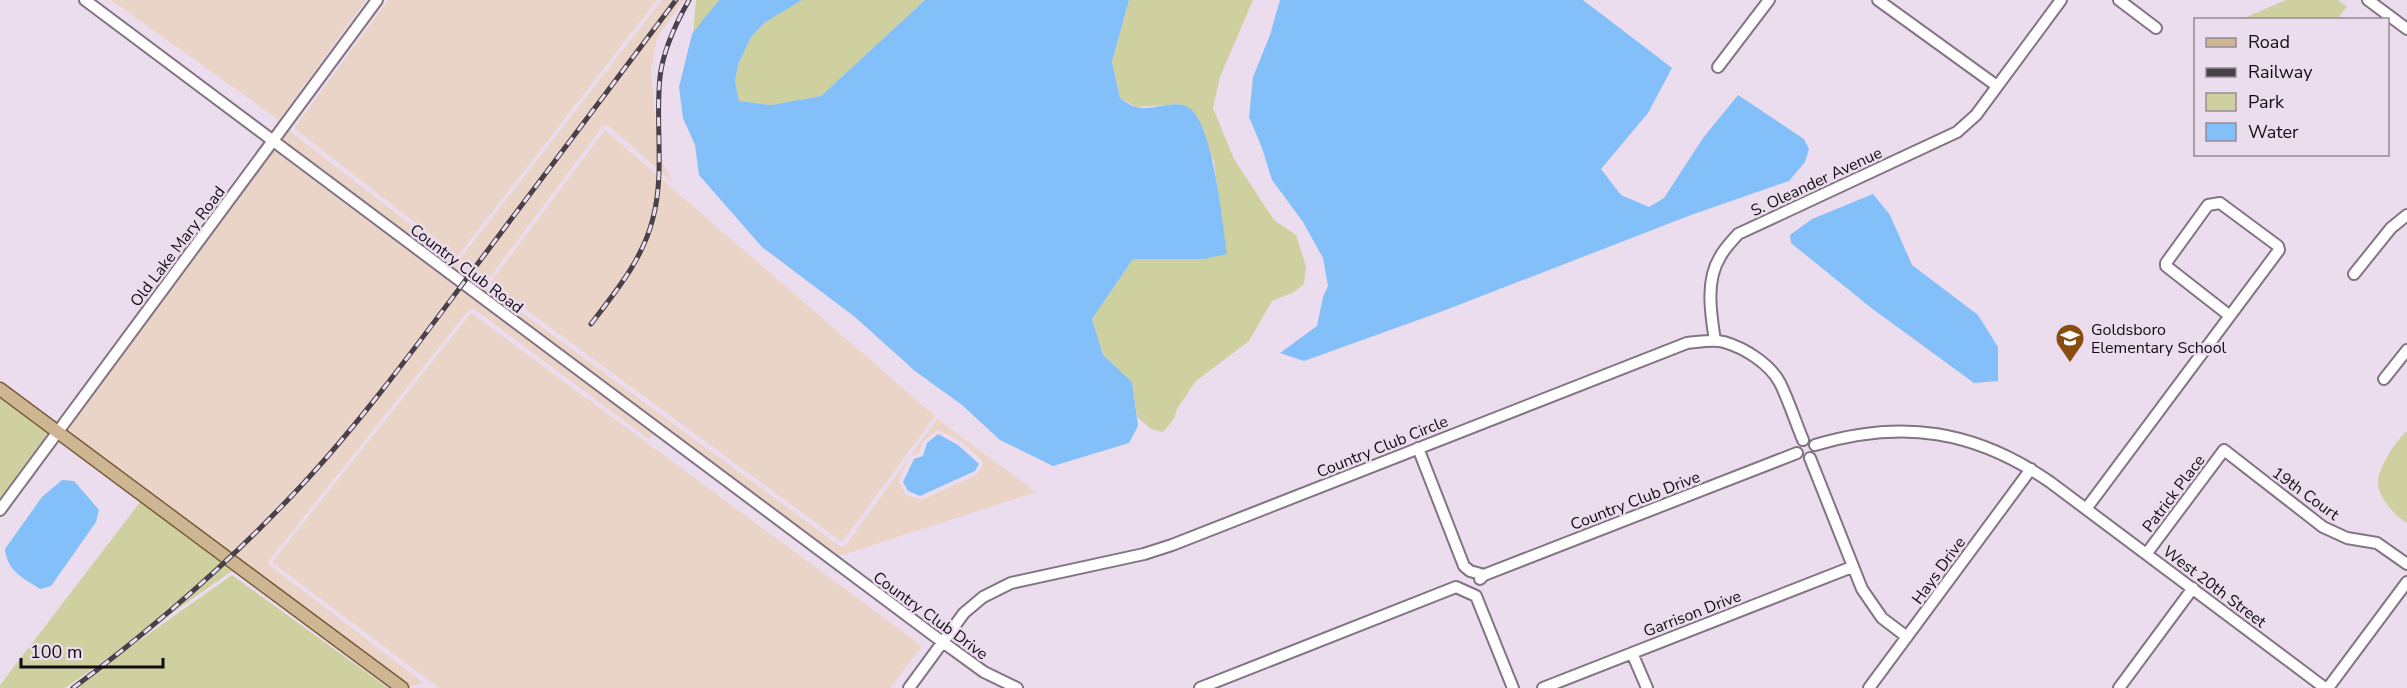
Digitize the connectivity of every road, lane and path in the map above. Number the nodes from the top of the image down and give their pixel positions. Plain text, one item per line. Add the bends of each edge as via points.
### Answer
1 (85, 0) edge
2 (377, 0) edge
3 (1768, 0) edge
4 (1878, 0) edge
5 (2061, 0) edge
6 (2119, 0) edge
7 (2368, 0) edge
8 (2156, 28) dead end
9 (2407, 29) edge
10 (1718, 67) dead end
11 (1997, 86) junction
12 (273, 142) junction
13 (2407, 215) edge
14 (2354, 274) dead end
15 (2230, 316) junction
16 (1715, 341) junction
17 (2407, 350) edge
18 (2384, 379) dead end
19 (0, 389) edge
20 (58, 433) junction
21 (1803, 440) junction
22 (1815, 445) junction
23 (1418, 448) junction
24 (2224, 450) joint
25 (1797, 453) junction
26 (1810, 458) junction
27 (2031, 469) junction
28 (2086, 509) junction
29 (0, 510) edge
30 (2146, 553) junction
31 (832, 561) joint
32 (2407, 564) edge
33 (1852, 567) junction
34 (1470, 581) junction
35 (2407, 582) edge
36 (2193, 588) junction
37 (1907, 637) junction
38 (943, 643) junction
39 (1632, 653) junction
40 (402, 688) edge
41 (909, 688) edge
42 (1017, 688) edge
43 (1200, 688) edge
44 (1513, 688) edge
45 (1543, 688) edge
46 (1647, 688) edge
47 (1869, 688) edge
48 (2119, 688) edge
49 (2327, 688) edge

1 - 12 street, Country Club Road
2 - 12 street, Old Lake Mary Road
3 - 10 street
4 - 11 street
5 - 11 street, S. Oleander Avenue
6 - 8 street
7 - 9 street
11 - 16 street, S. Oleander Avenue via 1976,115 1957,132 1738,234 1719,257 1711,280
12 - 20 street, Old Lake Mary Road
12 - 31 street, Country Club Road
13 - 14 street via 2391,228
15 - 15 street via 2279,248 2220,203 2208,205 2166,266
15 - 28 street
16 - 21 street, Country Club Circle via 1743,350 1779,381
16 - 23 street, Country Club Circle via 1687,344
17 - 18 street
19 - 20 main road
20 - 29 street, Old Lake Mary Road
20 - 40 main road
21 - 22 street
21 - 25 street via 1797,445
22 - 26 street via 1815,454
22 - 27 street via 1872,432 1934,433 1990,448
23 - 34 street
23 - 38 street, Country Club Circle via 1172,545 1011,583 983,597 964,613
24 - 30 street, Patrick Place
24 - 32 street, 19th Court via 2323,526 2347,538 2377,543
25 - 26 street
25 - 34 street, Country Club Drive
26 - 33 street
27 - 28 street
27 - 37 street, Hays Drive
28 - 30 street, West 20th Street
30 - 36 street, West 20th Street
31 - 38 street, Country Club Drive
33 - 37 street via 1882,618
33 - 39 street, Garrison Drive
34 - 43 street, Country Club Drive
34 - 44 street
35 - 49 street
36 - 48 street
36 - 49 street, West 20th Street
37 - 47 street, Hays Drive
38 - 41 street, Country Club Circle
38 - 42 street, Country Club Drive via 984,672
39 - 45 street, Garrison Drive
39 - 46 street

